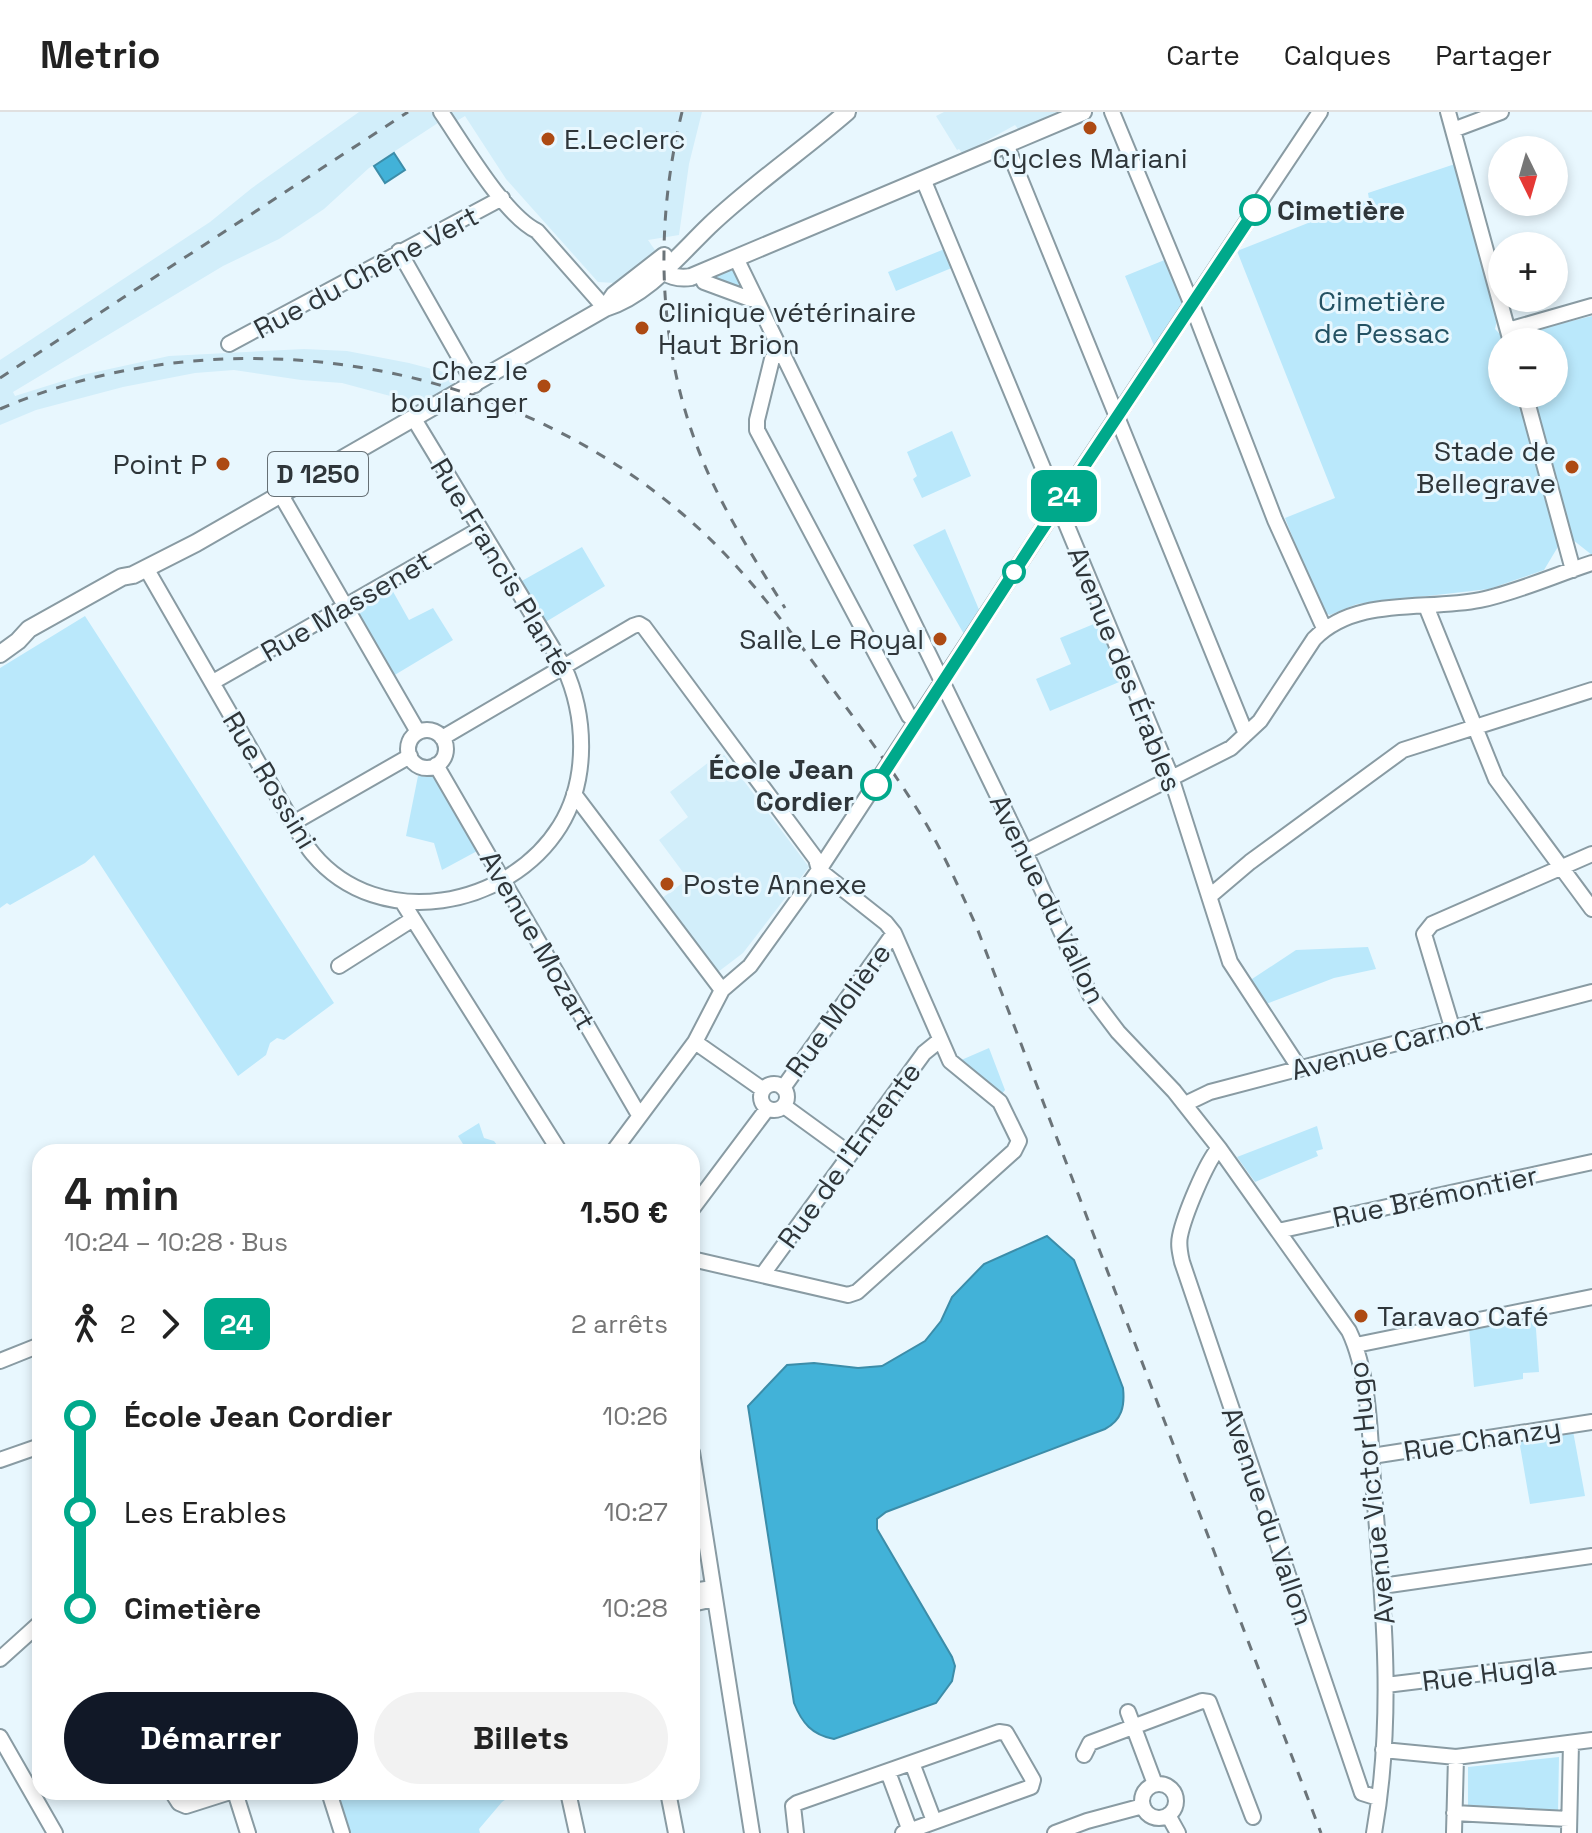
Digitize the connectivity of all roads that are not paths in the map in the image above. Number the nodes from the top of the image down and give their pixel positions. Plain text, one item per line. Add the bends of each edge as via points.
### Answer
1 (441, 112) edge
2 (847, 112) edge
3 (1083, 112) edge
4 (1112, 112) edge
5 (1320, 112) edge
6 (1448, 112) edge
7 (1501, 112) edge
8 (1453, 130) junction
9 (1006, 144) junction
10 (923, 179) junction
11 (502, 198) junction
12 (399, 251) junction
13 (736, 258) junction
14 (659, 267) junction
15 (701, 273) junction
16 (754, 297) junction
17 (1192, 305) junction
18 (1592, 306) edge
19 (605, 308) junction
20 (1508, 328) edge
21 (1532, 328) edge
22 (229, 344) dead end
23 (780, 352) junction
24 (475, 385) junction
25 (1529, 408) edge
26 (1117, 418) junction
27 (414, 419) junction
28 (281, 495) junction
29 (1058, 505) junction
30 (480, 529) junction
31 (1592, 563) edge
32 (1573, 570) junction
33 (140, 572) junction
34 (345, 606) junction
35 (1426, 606) junction
36 (1324, 628) junction
37 (0, 654) edge
38 (564, 667) junction
39 (213, 682) junction
40 (942, 682) junction
41 (1592, 690) edge
42 (916, 722) junction
43 (1476, 727) junction
44 (418, 732) junction
45 (1246, 734) junction
46 (442, 738) junction
47 (410, 756) junction
48 (436, 765) junction
49 (1171, 779) junction
50 (574, 794) junction
51 (293, 823) junction
52 (1025, 852) junction
53 (1592, 854) edge
54 (1562, 867) junction
55 (819, 870) junction
56 (503, 881) junction
57 (1210, 896) junction
58 (403, 903) junction
59 (1592, 909) edge
60 (413, 919) junction
61 (894, 933) junction
62 (339, 966) dead end
63 (722, 990) junction
64 (1592, 992) edge
65 (1452, 1027) junction
66 (940, 1040) junction
67 (695, 1042) junction
68 (1300, 1069) junction
69 (783, 1088) junction
70 (762, 1089) junction
71 (1185, 1104) junction
72 (784, 1106) junction
73 (767, 1109) junction
74 (639, 1115) junction
75 (555, 1144) edge
76 (619, 1144) edge
77 (1219, 1148) junction
78 (850, 1154) junction
79 (1592, 1162) edge
80 (700, 1198) edge
81 (1278, 1231) junction
82 (700, 1261) edge
83 (763, 1274) junction
84 (1592, 1297) edge
85 (1356, 1345) junction
86 (32, 1348) edge
87 (0, 1361) edge
88 (1592, 1422) edge
89 (32, 1449) edge
90 (1372, 1456) junction
91 (0, 1460) edge
92 (700, 1504) edge
93 (1592, 1556) edge
94 (1382, 1586) junction
95 (700, 1592) edge
96 (714, 1594) junction
97 (700, 1600) edge
98 (32, 1630) edge
99 (0, 1659) edge
100 (1592, 1660) edge
101 (1386, 1685) junction
102 (1128, 1712) dead end
103 (1134, 1727) junction
104 (0, 1737) edge
105 (1592, 1740) edge
106 (1571, 1743) junction
107 (1383, 1750) junction
108 (1084, 1755) dead end
109 (1456, 1757) junction
110 (912, 1763) junction
111 (888, 1772) junction
112 (1155, 1784) junction
113 (32, 1793) edge
114 (1378, 1798) junction
115 (36, 1800) edge
116 (177, 1800) edge
117 (206, 1800) edge
118 (236, 1800) edge
119 (332, 1800) edge
120 (570, 1800) edge
121 (670, 1800) edge
122 (1143, 1806) junction
123 (1454, 1813) junction
124 (1168, 1815) junction
125 (1253, 1817) dead end
126 (1569, 1826) edge
127 (919, 1829) edge
128 (55, 1833) edge
129 (248, 1833) edge
130 (342, 1833) edge
131 (577, 1833) edge
132 (676, 1833) edge
133 (752, 1833) edge
134 (796, 1833) edge
135 (1055, 1833) edge
136 (1178, 1833) edge
137 (1374, 1833) edge
138 (1454, 1833) edge

1 - 11 street
2 - 14 main road, D 1250
3 - 9 main road
4 - 17 street
5 - 17 street
6 - 8 street
7 - 8 street
8 - 20 street
9 - 10 main road
9 - 26 street
10 - 13 main road
10 - 29 street, Avenue des Érables
11 - 12 street, Rue du Chêne Vert
11 - 19 street
12 - 22 street, Rue du Chêne Vert
12 - 24 street
13 - 15 main road
13 - 16 street, Avenue du Vallon
14 - 15 main road via 681,278
14 - 19 main road, D 1250 via 623,302
15 - 16 street via 711,286
16 - 23 street, Avenue du Vallon
17 - 26 street
17 - 36 street via 1275,520
18 - 21 street
19 - 24 main road, D 1250
23 - 40 street, Avenue du Vallon
23 - 42 street via 772,359 757,430
24 - 27 main road, D 1250
25 - 32 street
26 - 29 street
26 - 45 street
27 - 28 main road, D 1250
27 - 30 street, Rue Francis Planté
28 - 33 main road, D 1250
28 - 34 street
29 - 40 street
29 - 49 street, Avenue des Érables
30 - 34 street, Rue Massenet
30 - 38 street, Rue Francis Planté
31 - 32 street
32 - 35 street via 1489,598
33 - 37 main road, D 1250
33 - 39 street, Rue Rossini
34 - 39 street, Rue Massenet
34 - 44 street
35 - 36 street via 1374,609
35 - 43 street
36 - 45 street
38 - 46 street
38 - 50 street, Rue Francis Planté via 582,739
38 - 55 street via 633,626 644,627
39 - 51 street, Rue Rossini
40 - 42 street
40 - 52 street, Avenue du Vallon
41 - 43 street
42 - 55 street
43 - 54 street via 1496,779
43 - 57 street via 1403,750
44 - 46 street via 434,731
44 - 47 street via 409,746
45 - 49 street via 1231,748
46 - 48 street via 446,749
47 - 48 street via 419,765
47 - 51 street
48 - 56 street, Avenue Mozart
49 - 52 street
49 - 57 street, Avenue des Érables
50 - 56 street, Rue Francis Planté via 552,837
50 - 63 street
51 - 58 street, Rue Rossini via 330,869 356,887
52 - 71 street, Avenue du Vallon via 1090,995
53 - 54 street
54 - 59 street
54 - 65 street via 1427,929 1424,934
55 - 61 street
55 - 63 street via 750,966
56 - 58 street, Rue Rossini via 465,896
56 - 74 street, Avenue Mozart
57 - 68 street, Avenue des Érables via 1230,962
58 - 60 street
60 - 62 street
60 - 75 street
61 - 66 street
61 - 69 street, Rue Molière
63 - 67 street
64 - 65 street, Avenue Carnot
65 - 68 street, Avenue Carnot
66 - 78 street, Rue de l'Entente via 924,1053
66 - 83 street via 950,1061 1000,1102 1019,1141 1014,1151 857,1292 848,1295
67 - 70 street
67 - 74 street
68 - 71 street, Avenue Carnot via 1210,1092
69 - 70 street via 774,1084
69 - 72 street
70 - 73 street via 761,1102
71 - 77 street, Avenue du Vallon
72 - 73 street
72 - 78 street
73 - 80 street
74 - 76 street
77 - 81 street, Avenue Victor Hugo
77 - 114 street, Avenue du Vallon via 1181,1234 1182,1262 1362,1793
78 - 83 street, Rue de l'Entente
79 - 81 street, Rue Brémontier
81 - 85 street, Avenue Victor Hugo
82 - 83 street
84 - 85 street
85 - 90 street, Avenue Victor Hugo
86 - 87 street
88 - 90 street, Rue Chanzy
89 - 91 street
90 - 94 street, Avenue Victor Hugo
92 - 96 street
93 - 94 street
94 - 101 street, Avenue Victor Hugo
95 - 96 street
96 - 97 street
96 - 133 street
98 - 99 street
100 - 101 street, Rue Hugla
101 - 107 street, Avenue Victor Hugo
102 - 103 street
103 - 108 street via 1090,1743
103 - 112 street
103 - 125 street via 1209,1702
104 - 113 street
105 - 106 street
106 - 109 street
106 - 126 street
107 - 109 street
107 - 114 street, Avenue Victor Hugo
109 - 123 street
110 - 111 street
110 - 127 street
110 - 127 street via 999,1732 1006,1733 1033,1780 1031,1787
111 - 127 street
111 - 134 street via 793,1806
112 - 122 street via 1143,1795
112 - 124 street via 1175,1794
114 - 137 street, Avenue Victor Hugo
115 - 128 street
116 - 117 street via 186,1806
118 - 129 street
119 - 130 street
120 - 131 street
121 - 132 street
122 - 124 street via 1153,1817
122 - 135 street
123 - 126 street
123 - 138 street
124 - 136 street

